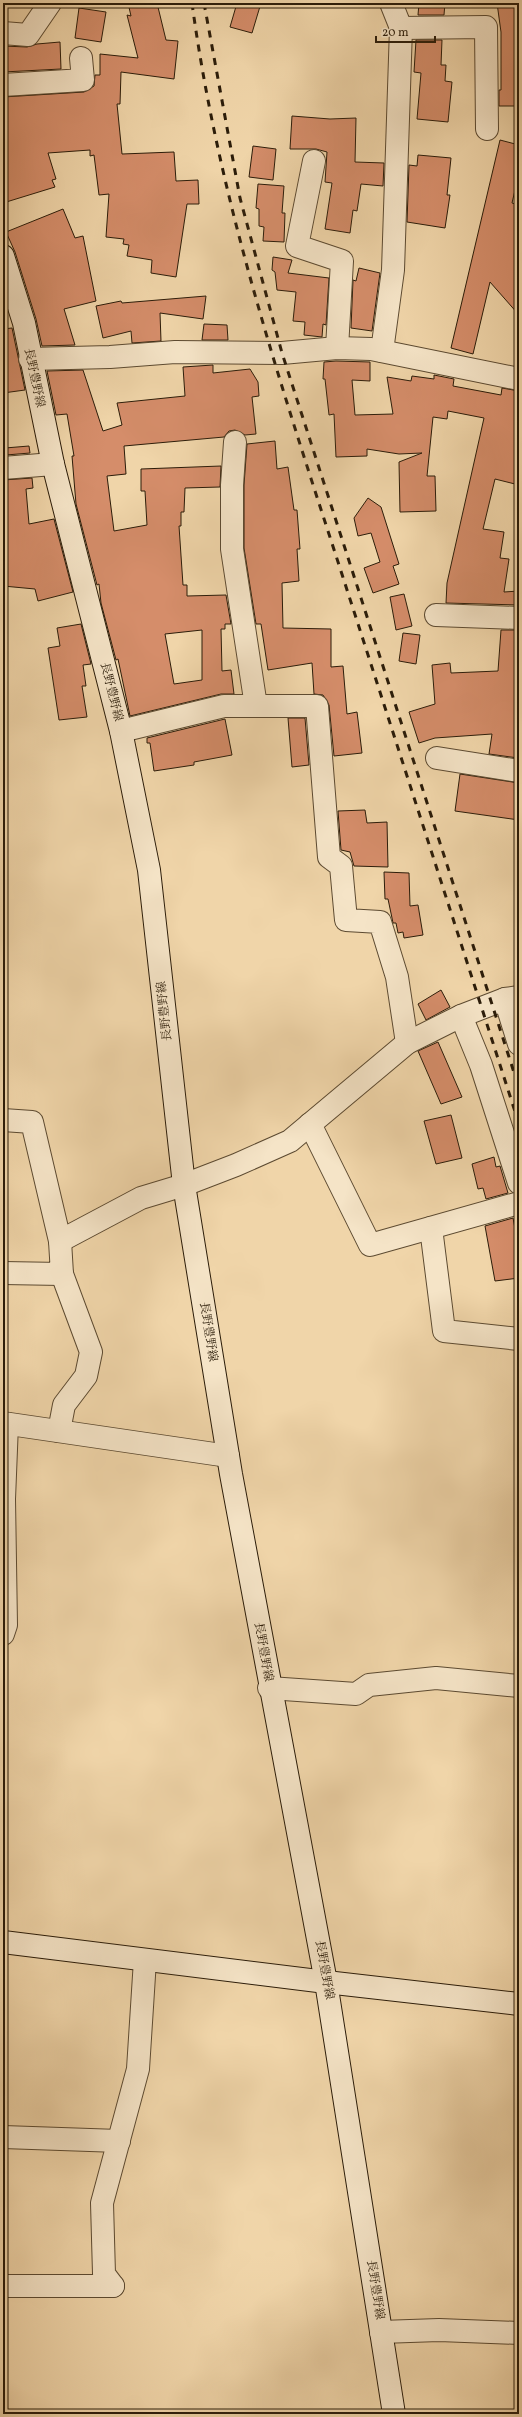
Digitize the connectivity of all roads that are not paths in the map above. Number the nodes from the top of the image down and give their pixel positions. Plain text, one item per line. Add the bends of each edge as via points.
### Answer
1 (50, 3) edge
2 (391, 3) edge
3 (401, 28) junction
4 (3, 33) edge
5 (81, 58) dead end
6 (3, 85) edge
7 (486, 129) dead end
8 (314, 161) dead end
9 (3, 256) edge
10 (337, 348) junction
11 (382, 351) junction
12 (30, 359) junction
13 (519, 379) edge
14 (235, 442) dead end
15 (53, 464) junction
16 (3, 468) edge
17 (436, 615) dead end
18 (519, 618) edge
19 (256, 706) junction
20 (121, 731) junction
21 (437, 758) dead end
22 (519, 771) edge
23 (512, 998) edge
24 (460, 1016) junction
25 (407, 1043) junction
26 (519, 1044) edge
27 (3, 1120) edge
28 (310, 1124) junction
29 (519, 1182) edge
30 (184, 1185) junction
31 (519, 1204) edge
32 (431, 1228) junction
33 (60, 1241) junction
34 (3, 1273) edge
35 (62, 1274) junction
36 (519, 1339) edge
37 (5, 1423) edge
38 (59, 1431) junction
39 (228, 1456) junction
40 (3, 1634) edge
41 (519, 1686) edge
42 (269, 1688) junction
43 (3, 1942) edge
44 (145, 1960) junction
45 (326, 1982) junction
46 (519, 2004) edge
47 (3, 2137) edge
48 (119, 2141) junction
49 (4, 2288) edge
50 (381, 2332) junction
51 (519, 2333) edge
52 (394, 2414) edge

1 - 4 street via 28,35
2 - 3 street
3 - 7 street via 486,27
3 - 11 street via 393,270
5 - 6 street via 83,80
8 - 10 street via 297,246 342,261
9 - 12 street, 長野豊野線 via 24,323
10 - 11 street
10 - 12 street via 282,353 175,352
11 - 13 street
12 - 15 street, 長野豊野線
14 - 19 street via 232,549
15 - 16 street
15 - 20 street, 長野豊野線
17 - 18 street
19 - 20 street via 224,706
19 - 25 street via 317,706 329,857 341,866 346,920 380,922 397,977
20 - 30 street, 長野豊野線 via 150,870
21 - 22 street
23 - 24 street
23 - 26 street
24 - 25 street
24 - 29 street via 481,1065
25 - 28 street
27 - 33 street via 32,1122
28 - 30 street via 290,1141
28 - 32 street via 370,1245
30 - 33 street via 141,1198
30 - 39 street, 長野豊野線
31 - 32 street
32 - 36 street via 444,1330
33 - 35 street
34 - 35 street
35 - 38 street via 91,1352 86,1376 64,1405
37 - 38 street
37 - 40 street via 6,1625
38 - 39 street
39 - 42 street, 長野豊野線
41 - 42 street via 436,1678 369,1685 356,1694
42 - 45 street, 長野豊野線
43 - 44 street
44 - 45 street
44 - 48 street via 138,2069
45 - 46 street
45 - 50 street, 長野豊野線
47 - 48 street
48 - 49 street via 102,2203 104,2274 113,2286
50 - 51 street via 439,2330
50 - 52 street, 長野豊野線

